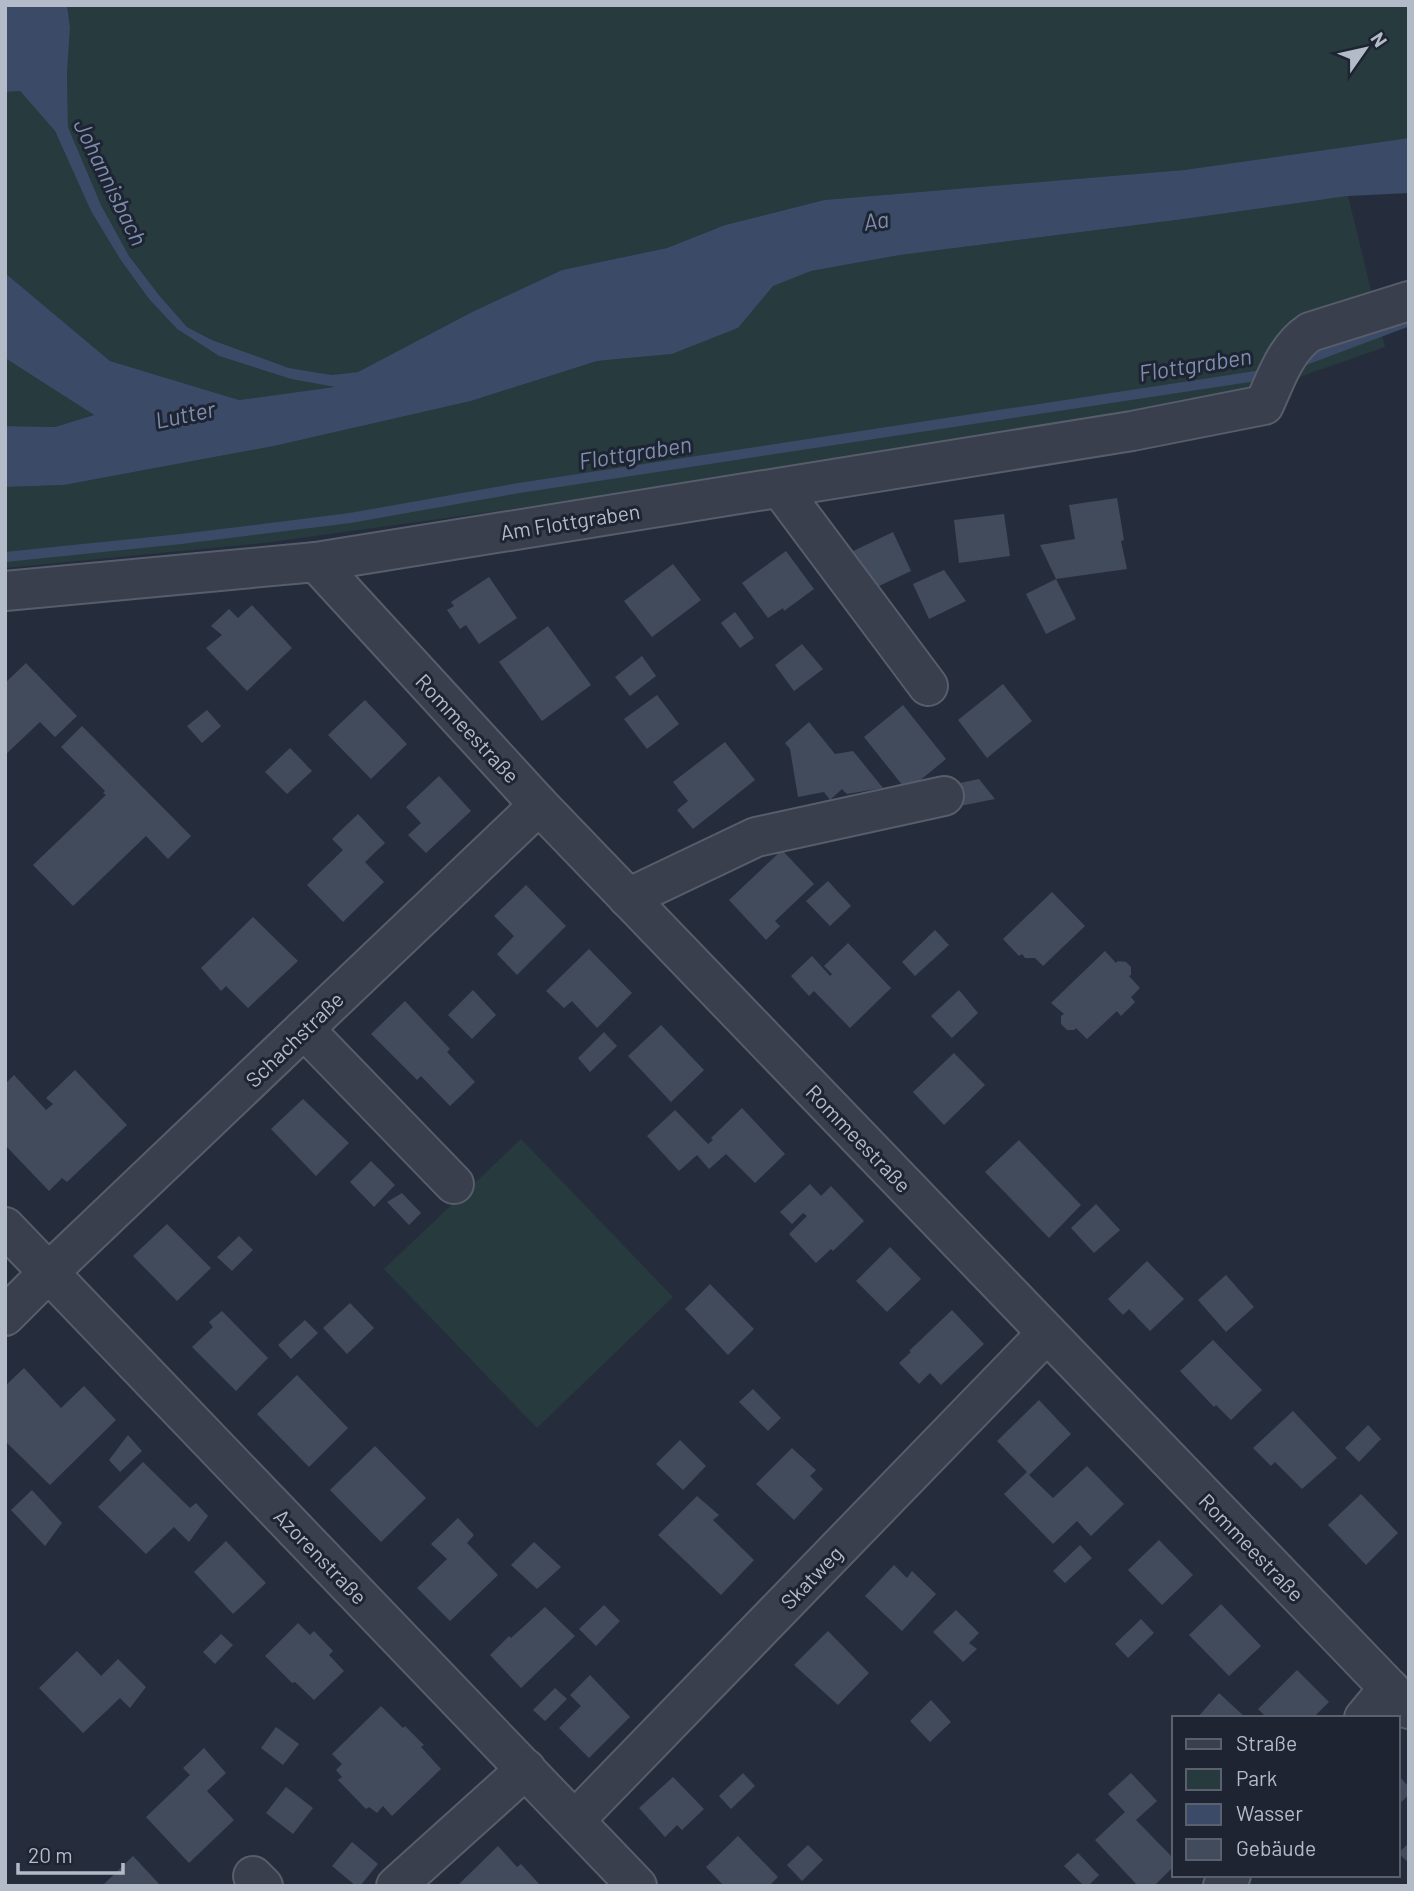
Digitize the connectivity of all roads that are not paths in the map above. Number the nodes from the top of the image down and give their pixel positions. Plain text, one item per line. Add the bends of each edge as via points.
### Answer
1 (1409, 301) edge
2 (780, 488) junction
3 (316, 562) junction
4 (5, 591) edge
5 (928, 686) dead end
6 (944, 796) dead end
7 (539, 806) junction
8 (628, 898) junction
9 (304, 1029) junction
10 (454, 1184) dead end
11 (5, 1227) edge
12 (49, 1272) junction
13 (5, 1316) edge
14 (1047, 1334) junction
15 (1399, 1699) edge
16 (1368, 1716) edge
17 (526, 1769) junction
18 (575, 1820) junction
19 (396, 1886) edge
20 (637, 1886) edge

1 - 2 street, Am Flottgraben via 1310,332 1297,341 1264,405
2 - 3 street, Am Flottgraben
2 - 5 street
3 - 4 street, Am Flottgraben
3 - 7 street, Rommeestraße
6 - 8 street via 756,836
7 - 8 street, Rommeestraße
7 - 9 street, Schachstraße
8 - 14 street, Rommeestraße
9 - 10 street
9 - 12 street, Schachstraße
11 - 12 street, Azorenstraße
12 - 13 street, Schachstraße
12 - 17 street, Azorenstraße
14 - 15 street, Rommeestraße
14 - 18 street, Skatweg
15 - 16 street
17 - 18 street, Azorenstraße
17 - 19 street
18 - 20 street, Azorenstraße

